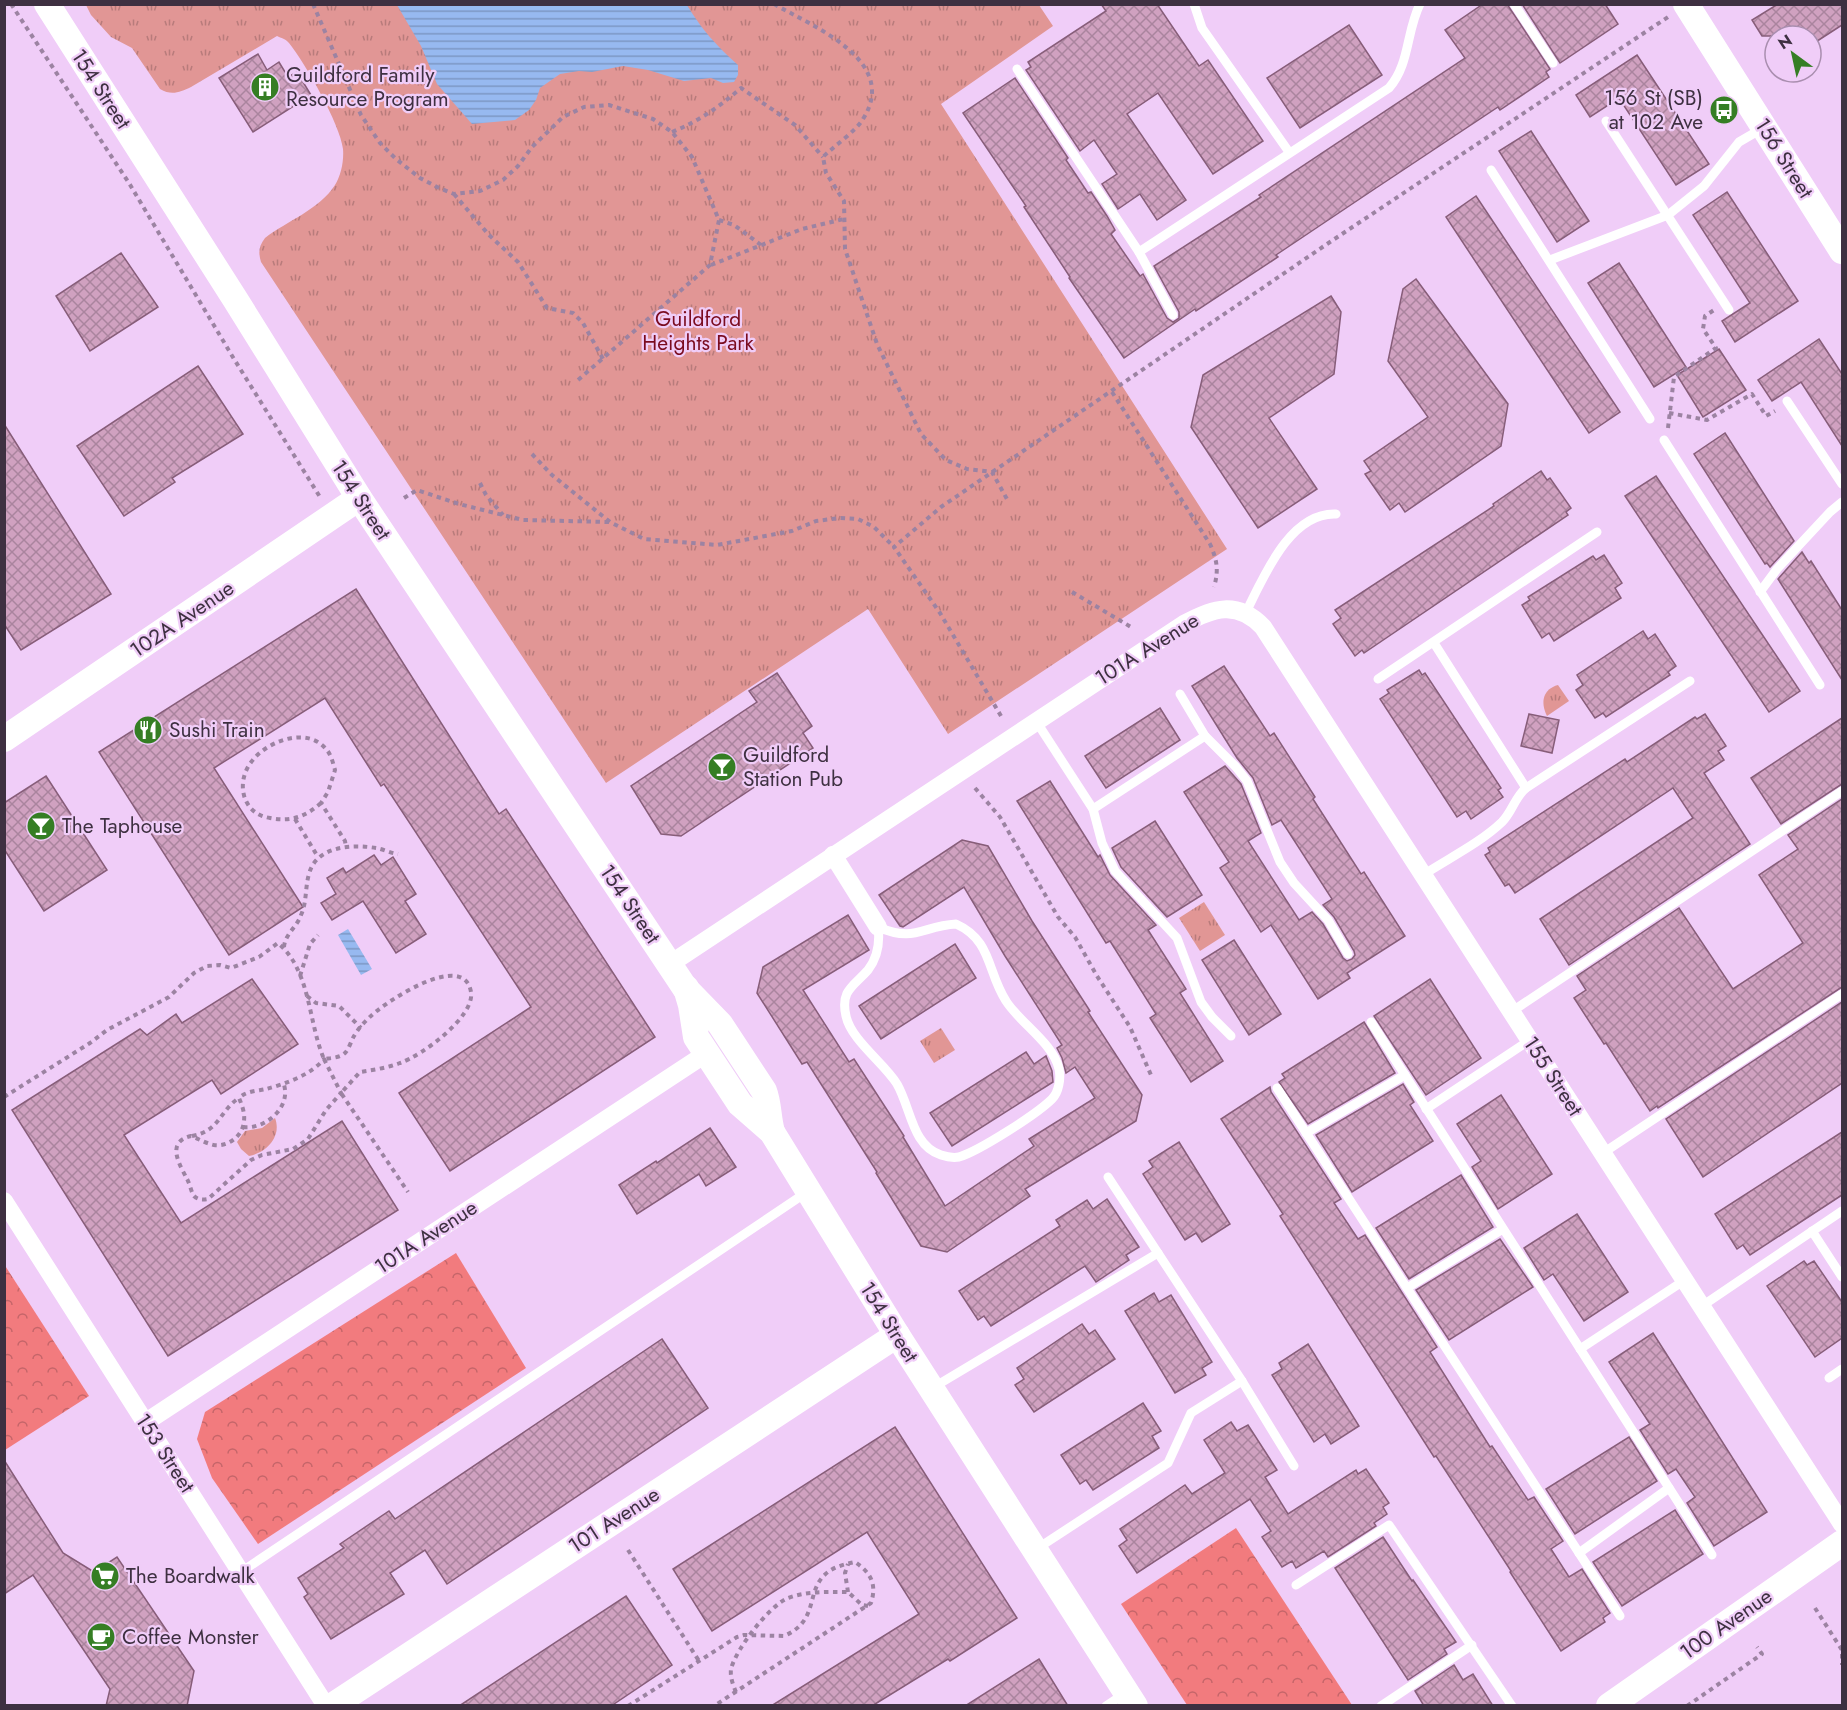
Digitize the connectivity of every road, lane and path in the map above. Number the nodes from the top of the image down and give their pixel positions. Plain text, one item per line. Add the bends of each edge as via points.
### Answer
1 (11, 4) edge
2 (47, 4) edge
3 (313, 4) edge
4 (774, 4) edge
5 (1194, 4) edge
6 (1420, 4) edge
7 (1514, 4) edge
8 (1686, 5) edge
9 (1553, 63) dead end
10 (1017, 69) dead end
11 (1606, 121) dead end
12 (1765, 127) junction
13 (672, 132) junction
14 (1289, 152) junction
15 (823, 157) junction
16 (1491, 170) dead end
17 (454, 194) junction
18 (1668, 215) junction
19 (844, 219) junction
20 (719, 220) junction
21 (761, 245) junction
22 (1842, 251) edge
23 (1139, 252) junction
24 (1550, 260) junction
25 (710, 265) junction
26 (1726, 306) joint
27 (1173, 315) dead end
28 (603, 359) junction
29 (578, 380) dead end
30 (1112, 392) junction
31 (1788, 402) joint
32 (1650, 420) dead end
33 (1664, 440) dead end
34 (532, 454) dead end
35 (992, 472) junction
36 (480, 483) dead end
37 (1842, 484) edge
38 (315, 489) dead end
39 (359, 498) junction
40 (404, 498) dead end
41 (1008, 501) dead end
42 (1842, 502) edge
43 (1336, 514) dead end
44 (503, 515) junction
45 (523, 520) junction
46 (610, 522) junction
47 (528, 526) dead end
48 (1597, 532) dead end
49 (894, 547) junction
50 (1214, 587) dead end
51 (1072, 592) dead end
52 (1760, 592) junction
53 (1245, 614) junction
54 (1131, 627) dead end
55 (1263, 627) joint
56 (1434, 643) junction
57 (1378, 679) dead end
58 (1690, 681) dead end
59 (1820, 685) dead end
60 (1180, 694) dead end
61 (1001, 716) dead end
62 (1036, 720) junction
63 (1205, 736) junction
64 (4, 739) edge
65 (975, 788) dead end
66 (1526, 788) junction
67 (1842, 792) edge
68 (321, 803) junction
69 (1093, 809) junction
70 (295, 819) junction
71 (346, 847) junction
72 (398, 854) dead end
73 (833, 855) junction
74 (318, 857) junction
75 (1423, 875) junction
76 (878, 927) junction
77 (318, 934) dead end
78 (284, 948) junction
79 (1348, 954) dead end
80 (670, 964) junction
81 (300, 976) junction
82 (686, 988) junction
83 (1842, 994) edge
84 (307, 996) junction
85 (1511, 1012) junction
86 (1371, 1022) dead end
87 (361, 1028) junction
88 (1231, 1036) dead end
89 (1530, 1040) junction
90 (707, 1053) junction
91 (324, 1059) junction
92 (1151, 1075) dead end
93 (1405, 1075) junction
94 (283, 1083) junction
95 (1277, 1088) dead end
96 (341, 1093) junction
97 (4, 1097) edge
98 (239, 1098) junction
99 (1426, 1109) junction
100 (243, 1127) junction
101 (772, 1132) junction
102 (1306, 1133) junction
103 (191, 1136) junction
104 (1603, 1153) junction
105 (1108, 1177) dead end
106 (408, 1191) dead end
107 (808, 1191) junction
108 (4, 1201) edge
109 (1842, 1211) edge
110 (1503, 1229) junction
111 (1812, 1231) junction
112 (1158, 1253) junction
113 (1842, 1277) edge
114 (1685, 1280) junction
115 (1407, 1288) junction
116 (1702, 1306) junction
117 (897, 1335) junction
118 (1580, 1349) junction
119 (1842, 1369) edge
120 (1829, 1378) dead end
121 (1242, 1381) junction
122 (931, 1389) junction
123 (146, 1422) junction
124 (1294, 1466) dead end
125 (1669, 1488) junction
126 (1842, 1524) edge
127 (1842, 1544) edge
128 (628, 1550) dead end
129 (1035, 1550) junction
130 (1579, 1553) junction
131 (1712, 1555) dead end
132 (848, 1564) junction
133 (241, 1572) junction
134 (1296, 1586) dead end
135 (848, 1592) junction
136 (814, 1593) junction
137 (868, 1606) junction
138 (1815, 1608) dead end
139 (1620, 1616) dead end
140 (751, 1635) junction
141 (1472, 1646) junction
142 (1758, 1647) dead end
143 (699, 1661) junction
144 (1842, 1665) edge
145 (736, 1692) junction
146 (1123, 1701) edge
147 (326, 1706) edge
148 (332, 1706) edge
149 (628, 1706) edge
150 (714, 1706) edge
151 (1381, 1706) edge
152 (1512, 1706) edge
153 (1609, 1706) edge
154 (1687, 1706) edge

1 - 38 path via 129,183
2 - 39 main road, 154 Street
3 - 17 path via 361,115 380,143 420,178
4 - 15 path via 839,41 858,57 872,82 873,96 863,121
5 - 14 lane via 1202,28
6 - 14 lane via 1398,78 1389,88
7 - 9 lane
8 - 12 main road, 156 Street
8 - 30 path
10 - 23 lane
11 - 18 lane
12 - 18 lane via 1739,141 1704,186
12 - 22 main road, 156 Street
13 - 15 path via 697,122 741,88 795,125
13 - 17 path via 653,118 609,105 584,107 563,117 503,180 480,191
13 - 20 path via 692,156
14 - 23 lane
15 - 19 path via 826,173 844,201
16 - 24 lane
17 - 28 path via 518,262 547,308 573,313 583,322
18 - 24 lane
18 - 26 lane
19 - 21 path via 802,229
19 - 35 path via 844,249 878,344 921,434 946,460 967,469
20 - 21 path via 734,225
20 - 25 path
21 - 25 path
23 - 27 lane
24 - 32 lane
25 - 28 path
26 - 31 path via 1705,316 1703,329 1716,348 1674,377 1670,414 1707,420 1752,394 1766,416
28 - 29 path
30 - 35 path
30 - 50 path via 1210,544 1217,560
31 - 37 lane
33 - 52 lane
34 - 46 path
35 - 41 path
35 - 49 path via 940,507
36 - 44 path
39 - 64 main road, 102A Avenue
39 - 80 main road, 154 Street
40 - 44 path via 417,490
42 - 52 lane
43 - 53 lane via 1312,520 1288,538
44 - 45 path
45 - 46 path
45 - 47 path
46 - 49 path via 644,539 717,545 792,531 816,521 858,519 874,527
48 - 56 lane
49 - 61 path via 940,613
51 - 54 path
52 - 59 lane
53 - 55 street, 101A Avenue
53 - 62 street, 101A Avenue via 1224,608 1196,617
55 - 75 street, 155 Street
56 - 57 lane
56 - 66 lane
58 - 66 lane
60 - 63 lane
62 - 69 lane
62 - 73 street, 101A Avenue
63 - 69 lane
63 - 79 lane via 1247,781 1280,862 1328,920
65 - 92 path via 1000,817 1058,917 1075,936 1130,1028
66 - 75 lane via 1493,830
67 - 85 lane
68 - 70 path
68 - 70 path via 335,770 326,748 304,738 275,743 252,761 242,789 256,814
68 - 71 path
69 - 88 lane via 1114,871 1177,938 1201,1002
70 - 74 path
71 - 72 path via 362,846
71 - 74 path
73 - 76 street
73 - 80 street, 101A Avenue
74 - 78 path via 309,874 301,916
75 - 85 street, 155 Street
76 - 76 lane via 876,955 848,991 846,1015 849,1026 896,1082 919,1138 929,1149 954,1158 969,1153 1053,1098 1059,1068 1000,993 983,945 973,933 956,924 904,935
77 - 81 path via 310,944
78 - 81 path
78 - 97 path via 278,943 260,957 231,968 207,966 169,997 129,1016
80 - 82 main road, 154 Street
81 - 84 path
82 - 90 main road, 154 Street via 696,1037
82 - 101 main road, 154 Street via 720,1024 764,1091
83 - 104 lane
84 - 87 path via 316,1003 339,1006
84 - 91 path
85 - 89 street, 155 Street
86 - 93 lane
87 - 91 path via 346,1052
87 - 96 path via 391,999 447,975 466,981 472,993 469,1007 449,1032 402,1063 360,1072
89 - 99 lane
89 - 104 street, 155 Street
90 - 101 main road, 154 Street via 740,1104
90 - 123 street, 101A Avenue
91 - 94 path via 310,1072
91 - 96 path
93 - 99 lane
93 - 102 lane
94 - 98 path
94 - 100 path via 287,1095 282,1107 260,1126
95 - 102 lane
96 - 103 path via 308,1139 293,1149 250,1160 208,1199 194,1196 177,1162 179,1144
96 - 106 path
98 - 100 path
98 - 103 path via 215,1125
99 - 110 lane
100 - 103 path via 232,1141 224,1144
101 - 107 main road, 154 Street
102 - 115 lane
104 - 114 street, 155 Street
105 - 112 lane
107 - 117 main road, 154 Street
107 - 133 lane
108 - 123 street, 153 Street
109 - 111 lane
110 - 115 lane
110 - 118 lane
111 - 113 lane
111 - 116 lane
112 - 121 lane
112 - 122 lane
114 - 116 street, 155 Street
114 - 118 lane
115 - 130 lane
116 - 126 street, 155 Street
117 - 122 main road, 154 Street
117 - 148 main road, 101 Avenue
118 - 125 lane
119 - 120 lane
121 - 124 lane
121 - 129 lane via 1191,1413 1168,1463
122 - 129 main road, 154 Street
123 - 133 street, 153 Street
125 - 130 lane
125 - 131 lane
127 - 153 main road, 100 Avenue
128 - 143 path
129 - 146 main road, 154 Street
130 - 139 lane
132 - 135 path
132 - 136 path via 827,1572
132 - 137 path via 855,1562 873,1580 875,1593
133 - 147 street, 153 Street
134 - 141 lane via 1389,1525
135 - 136 path
135 - 137 path
136 - 140 path via 789,1598 775,1606
136 - 140 path via 808,1616 798,1629 784,1636
137 - 145 path
138 - 144 path via 1842,1650
140 - 143 path via 737,1637
140 - 145 path via 731,1671
141 - 151 lane
141 - 152 lane
142 - 154 path via 1762,1654
143 - 149 path
145 - 150 path

